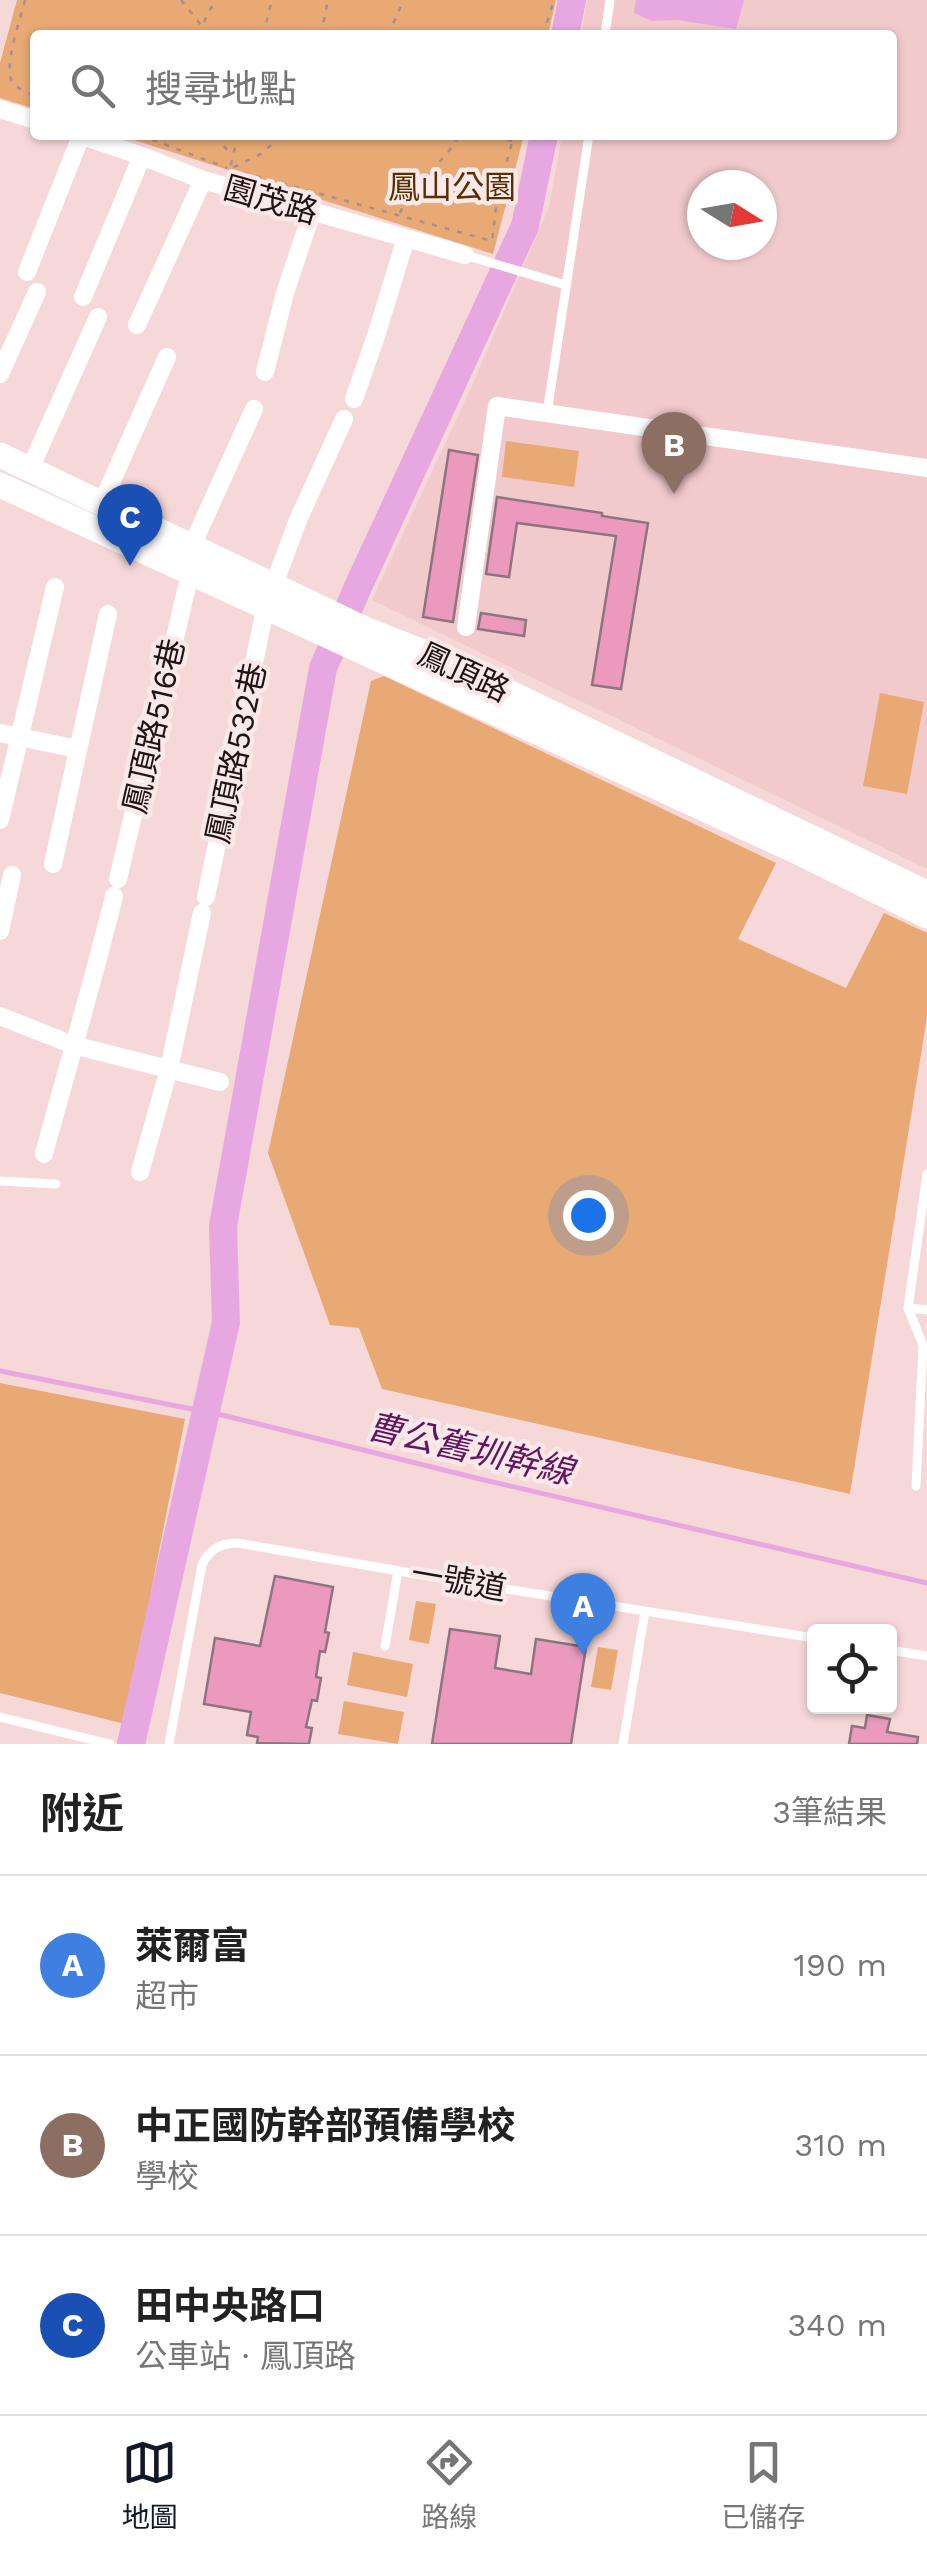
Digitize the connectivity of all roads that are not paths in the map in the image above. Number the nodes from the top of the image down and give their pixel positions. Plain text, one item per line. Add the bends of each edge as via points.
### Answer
1 (610, 0) edge
2 (606, 30) edge
3 (0, 109) edge
4 (30, 118) edge
5 (78, 140) edge
6 (95, 140) edge
7 (588, 140) edge
8 (142, 156) junction
9 (203, 180) junction
10 (312, 212) junction
11 (406, 238) junction
12 (465, 255) joint
13 (27, 272) dead end
14 (566, 285) junction
15 (38, 292) dead end
16 (82, 296) dead end
17 (98, 317) dead end
18 (137, 325) dead end
19 (168, 358) dead end
20 (265, 372) dead end
21 (0, 374) edge
22 (354, 399) dead end
23 (254, 409) dead end
24 (547, 414) junction
25 (344, 419) dead end
26 (1, 458) edge
27 (927, 468) edge
28 (30, 469) junction
29 (0, 485) edge
30 (101, 505) junction
31 (191, 561) junction
32 (55, 587) dead end
33 (270, 598) junction
34 (108, 614) dead end
35 (466, 627) dead end
36 (362, 641) junction
37 (0, 733) edge
38 (20, 737) junction
39 (78, 750) junction
40 (0, 820) edge
41 (53, 864) dead end
42 (12, 875) dead end
43 (927, 893) edge
44 (927, 916) edge
45 (0, 931) edge
46 (0, 1016) edge
47 (73, 1046) junction
48 (170, 1070) junction
49 (220, 1082) dead end
50 (44, 1154) dead end
51 (140, 1172) dead end
52 (927, 1174) edge
53 (0, 1181) edge
54 (56, 1184) dead end
55 (908, 1308) junction
56 (927, 1310) edge
57 (916, 1486) dead end
58 (398, 1571) junction
59 (645, 1611) junction
60 (807, 1637) edge
61 (385, 1646) dead end
62 (897, 1651) edge
63 (927, 1656) edge
64 (0, 1716) edge
65 (110, 1744) edge
66 (169, 1744) edge
67 (623, 1744) edge

1 - 2 lane
3 - 4 street
5 - 13 street
6 - 8 street, 園茂路
7 - 14 lane
8 - 9 street, 園茂路
8 - 16 street
9 - 10 street, 園茂路
9 - 18 street
10 - 11 street, 園茂路
10 - 20 street
11 - 12 street, 園茂路
11 - 22 street
12 - 14 lane
14 - 24 lane
15 - 21 street
17 - 28 street
19 - 30 street
23 - 31 street, 鳳頂路516巷
24 - 27 street
24 - 35 street via 497,406
25 - 33 street, 鳳頂路532巷
26 - 28 main road, 鳳頂路
28 - 30 main road, 鳳頂路
29 - 31 main road, 鳳頂路
30 - 31 main road, 鳳頂路
31 - 33 main road, 鳳頂路
31 - 47 street, 鳳頂路516巷
32 - 38 street
33 - 36 main road, 鳳頂路
33 - 48 street, 鳳頂路532巷
34 - 39 street
36 - 43 main road, 鳳頂路 via 433,656
36 - 44 main road, 鳳頂路
37 - 38 street
38 - 39 street
38 - 40 street
39 - 41 street
42 - 45 street
46 - 47 street
47 - 48 street
47 - 50 street, 鳳頂路516巷
48 - 49 street
48 - 51 street, 鳳頂路532巷
52 - 55 lane
53 - 54 lane
55 - 56 lane
55 - 57 lane via 923,1345
58 - 59 lane, 一號道
58 - 61 lane
58 - 66 lane, 一號道 via 237,1543 223,1543 206,1555
59 - 60 lane, 一號道
59 - 67 lane
62 - 63 lane
64 - 65 lane

